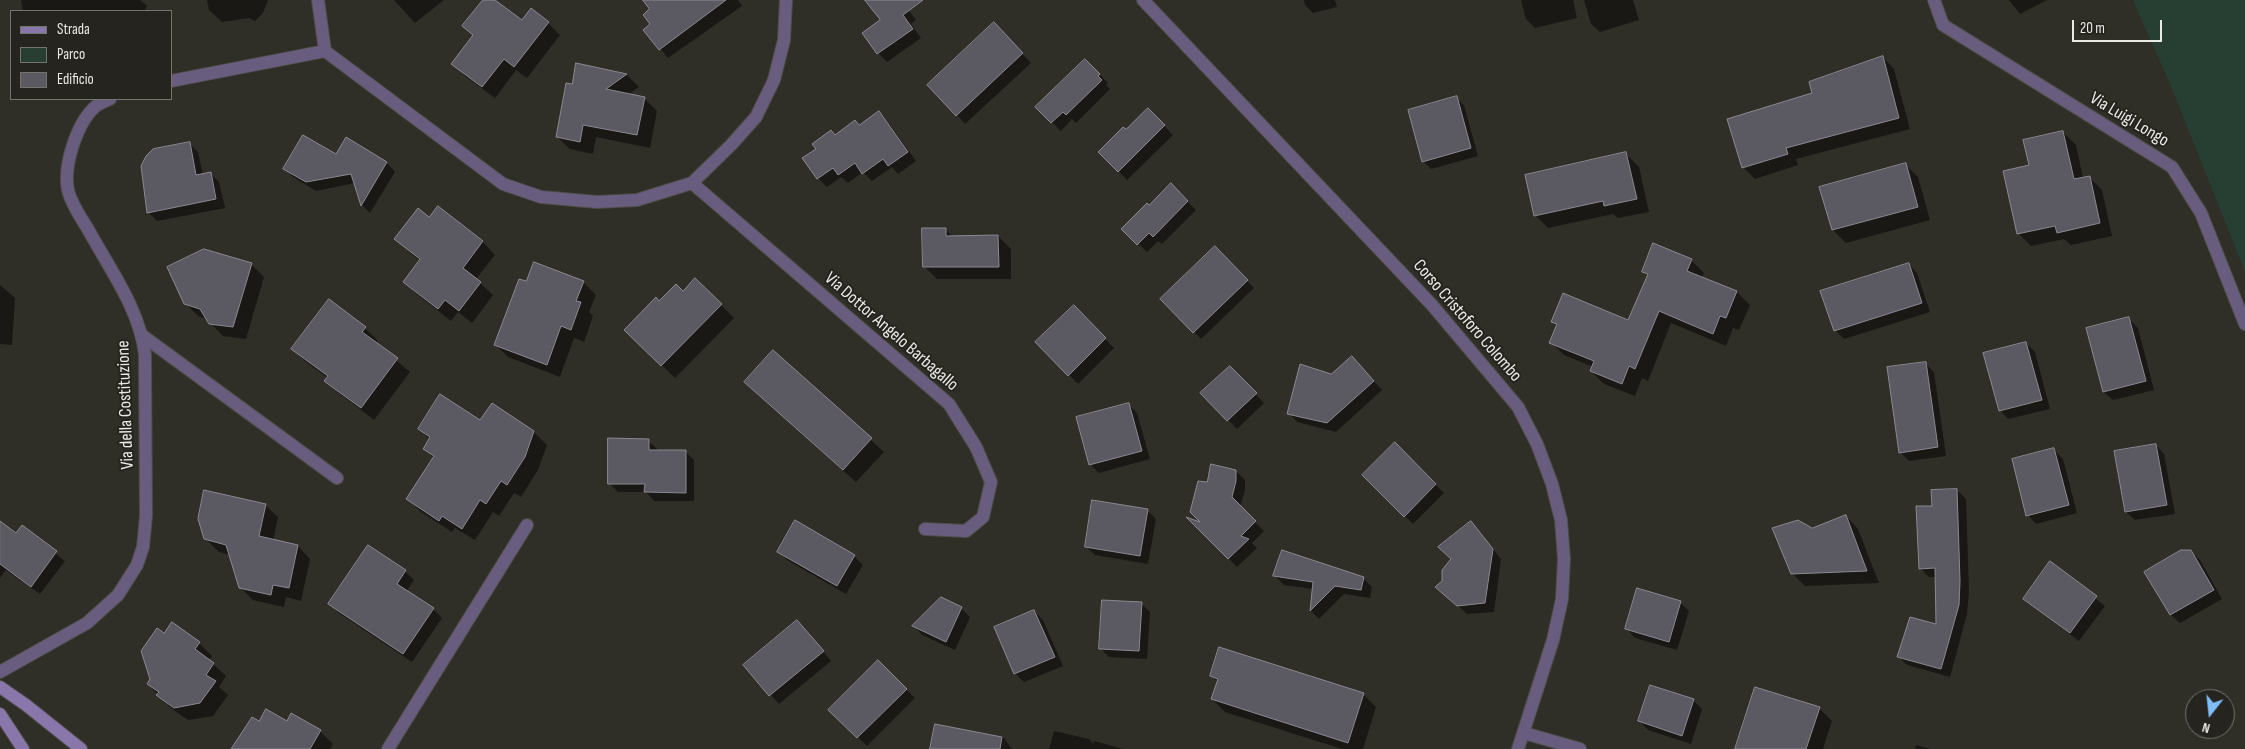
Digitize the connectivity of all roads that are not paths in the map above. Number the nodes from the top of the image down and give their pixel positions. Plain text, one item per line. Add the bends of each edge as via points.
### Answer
1 (318, 0) edge
2 (786, 0) edge
3 (1143, 0) edge
4 (1934, 0) edge
5 (326, 51) junction
6 (172, 81) edge
7 (108, 100) edge
8 (692, 183) junction
9 (2245, 324) edge
10 (143, 336) junction
11 (337, 478) dead end
12 (527, 524) dead end
13 (925, 529) dead end
14 (0, 672) edge
15 (0, 687) edge
16 (0, 714) edge
17 (1524, 733) junction
18 (23, 749) edge
19 (81, 749) edge
20 (388, 749) edge
21 (1518, 749) edge
22 (1580, 749) edge

1 - 5 street
2 - 8 street via 784,40 774,80 756,117
3 - 17 street, Corso Cristoforo Colombo via 1432,304 1518,407 1552,484 1564,559 1562,599
4 - 9 street, Via Luigi Longo via 1943,25 2172,167 2201,213
5 - 6 street
5 - 8 street via 423,126 510,187 541,198 597,202 637,200
7 - 10 street, Via della Costituzione via 96,106 73,142 68,166 68,191 132,309
8 - 13 street, Via Dottor Angelo Barbagallo via 949,404 976,447 991,482 983,517 966,531
10 - 11 street
10 - 14 street, Via della Costituzione via 146,516 143,547 137,565 118,594 87,623
12 - 20 street
15 - 19 main road
16 - 18 main road
17 - 21 street, Corso Cristoforo Colombo
17 - 22 street

